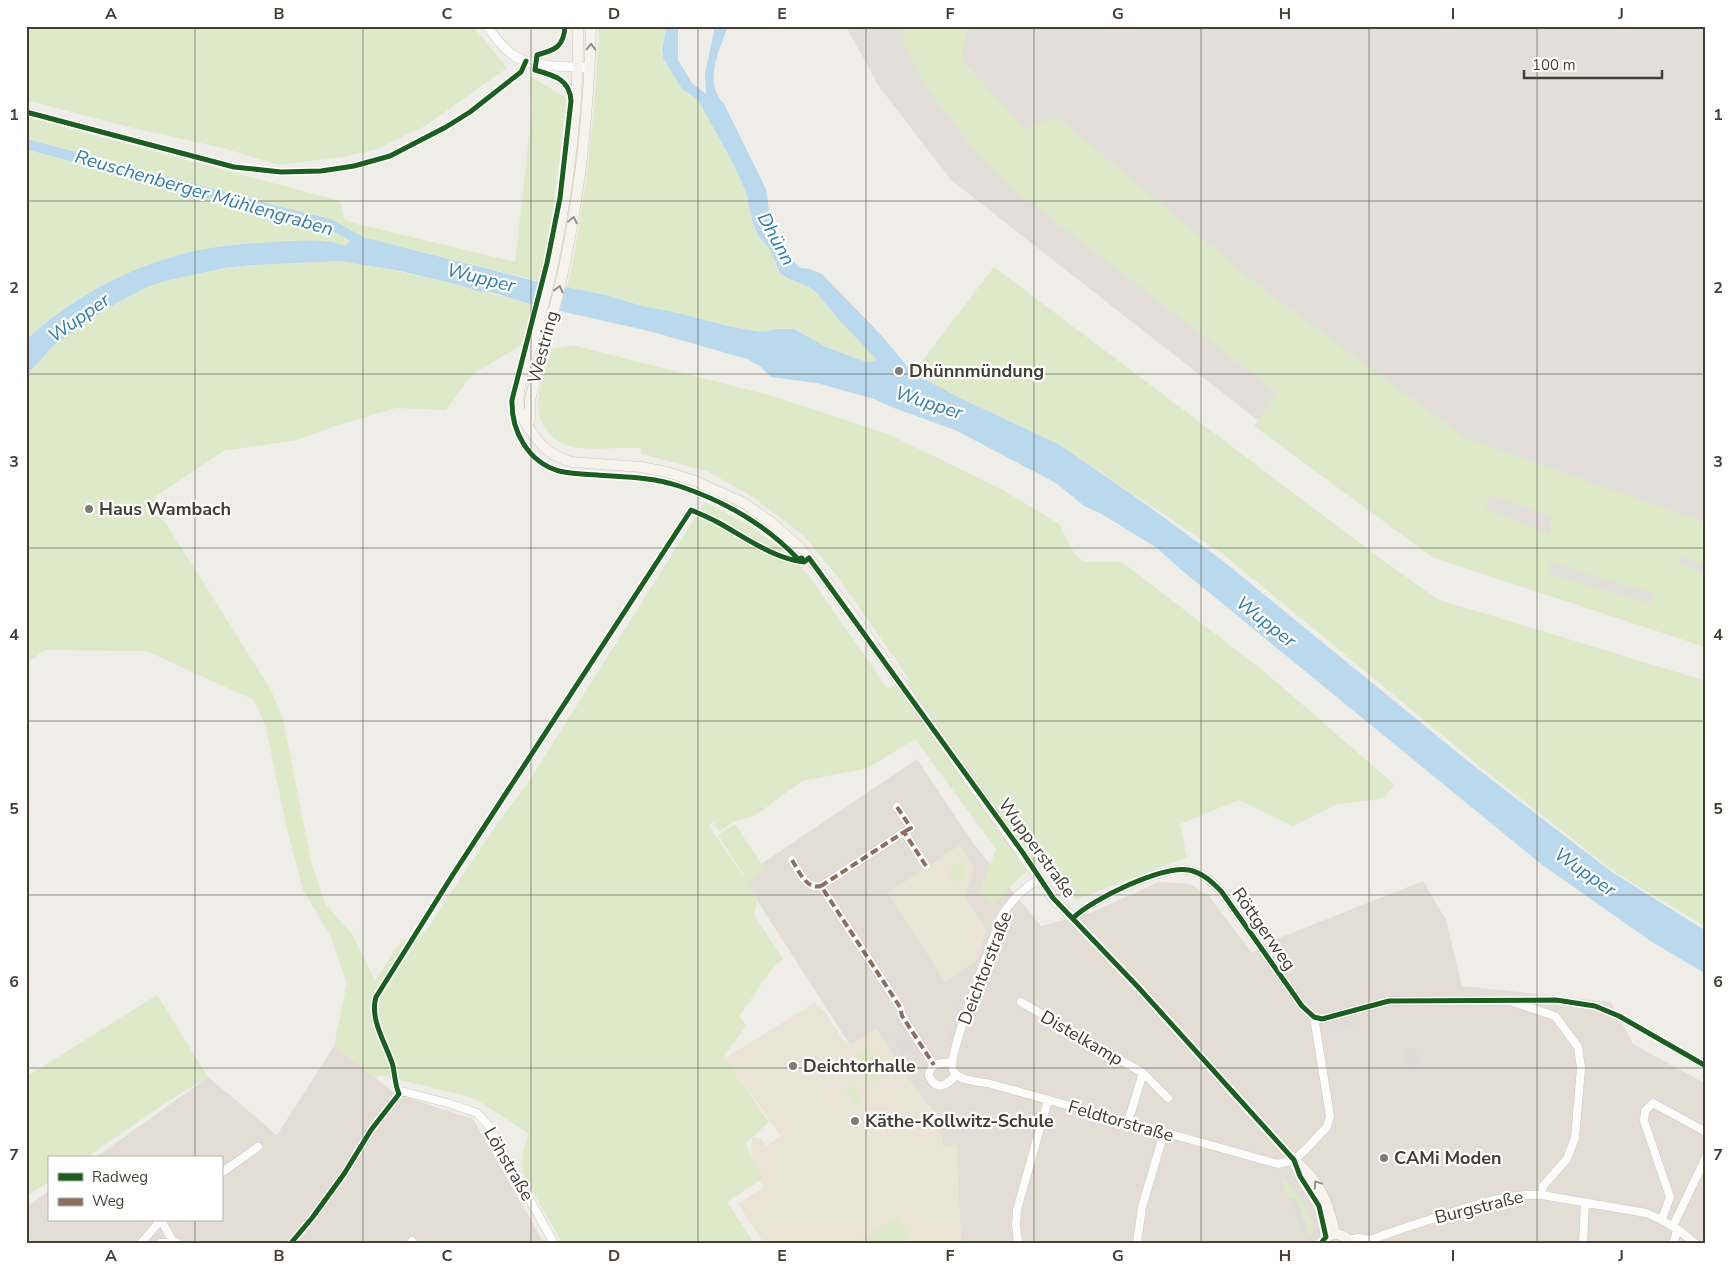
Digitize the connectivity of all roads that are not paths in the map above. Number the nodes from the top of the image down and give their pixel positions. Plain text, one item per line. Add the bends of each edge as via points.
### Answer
1 (486, 26) edge
2 (578, 26) edge
3 (591, 26) edge
4 (578, 67) junction
5 (590, 68) junction
6 (528, 427) junction
7 (809, 558) joint
8 (897, 807) dead end
9 (904, 832) junction
10 (792, 860) dead end
11 (926, 866) dead end
12 (1039, 879) junction
13 (820, 886) junction
14 (1073, 918) junction
15 (1021, 1002) dead end
16 (1314, 1016) junction
17 (934, 1065) junction
18 (953, 1069) junction
19 (1143, 1073) junction
20 (1168, 1098) dead end
21 (1048, 1100) junction
22 (1128, 1122) junction
23 (1706, 1132) edge
24 (1164, 1133) junction
25 (258, 1147) dead end
26 (1706, 1156) edge
27 (1294, 1160) junction
28 (222, 1172) edge
29 (344, 1174) dead end
30 (1542, 1195) junction
31 (1585, 1203) junction
32 (1662, 1219) junction
33 (159, 1222) edge
34 (162, 1222) edge
35 (1675, 1227) junction
36 (1328, 1238) edge
37 (1368, 1241) edge
38 (175, 1242) edge
39 (1349, 1242) edge
40 (141, 1243) edge
41 (162, 1243) edge
42 (554, 1243) edge
43 (1018, 1243) edge
44 (1137, 1243) edge
45 (1583, 1243) edge
46 (1674, 1243) edge
47 (1695, 1243) edge

1 - 4 street via 508,51 520,59
2 - 4 main road, Westring
5 -> 3 main road, Westring
4 - 5 street
4 - 6 main road, Westring via 570,161 553,265 520,388 522,419
6 -> 5 main road, Westring via 530,400 564,268 581,170
6 - 7 main road, Westring via 543,448 561,459 667,472 727,494 772,522
7 - 12 main road, Wupperstraße
8 - 9 street via 911,828
9 - 11 street
9 - 13 street
10 - 13 street via 808,885
12 - 14 main road, Wupperstraße
12 - 18 street, Deichtorstraße via 1019,893 1000,919 953,1054
13 - 17 street
14 - 16 street, Röttgerweg via 1083,908 1152,876 1179,869 1191,870 1212,881 1302,1006
14 - 27 main road, Wupperstraße
15 - 19 street, Distelkamp
16 - 27 street via 1330,1116 1324,1131
16 - 30 street via 1322,1019 1389,1001 1510,1000 1555,1016 1578,1047 1581,1068 1575,1138 1567,1159 1543,1186
17 - 18 street via 940,1063
17 - 18 street via 929,1074 935,1084 945,1085
18 - 21 street, Feldtorstraße via 962,1078
19 - 20 street, Distelkamp
19 - 22 street, Distelkamp
21 - 22 street, Feldtorstraße
21 - 43 street via 1017,1210
22 - 24 street, Feldtorstraße
23 - 32 street via 1653,1103 1645,1112 1644,1121 1670,1197
24 - 27 street, Feldtorstraße via 1278,1164
24 - 44 street via 1142,1207
25 - 28 street
26 - 35 street
27 - 36 main road, Wupperstraße via 1308,1171 1322,1192 1331,1214
29 - 42 street, Löhstraße via 371,1130 401,1091 452,1104 477,1113 488,1125
30 - 31 street, Burgstraße
30 - 37 street, Burgstraße via 1511,1196 1478,1204
31 - 32 street, Burgstraße via 1646,1213
31 - 45 street
32 - 35 street, Burgstraße
33 - 40 street
34 - 38 street
35 - 46 street
35 - 47 street, Burgstraße
36 - 39 main road via 1344,1236
37 - 39 street, Burgstraße via 1359,1238
38 - 41 street

